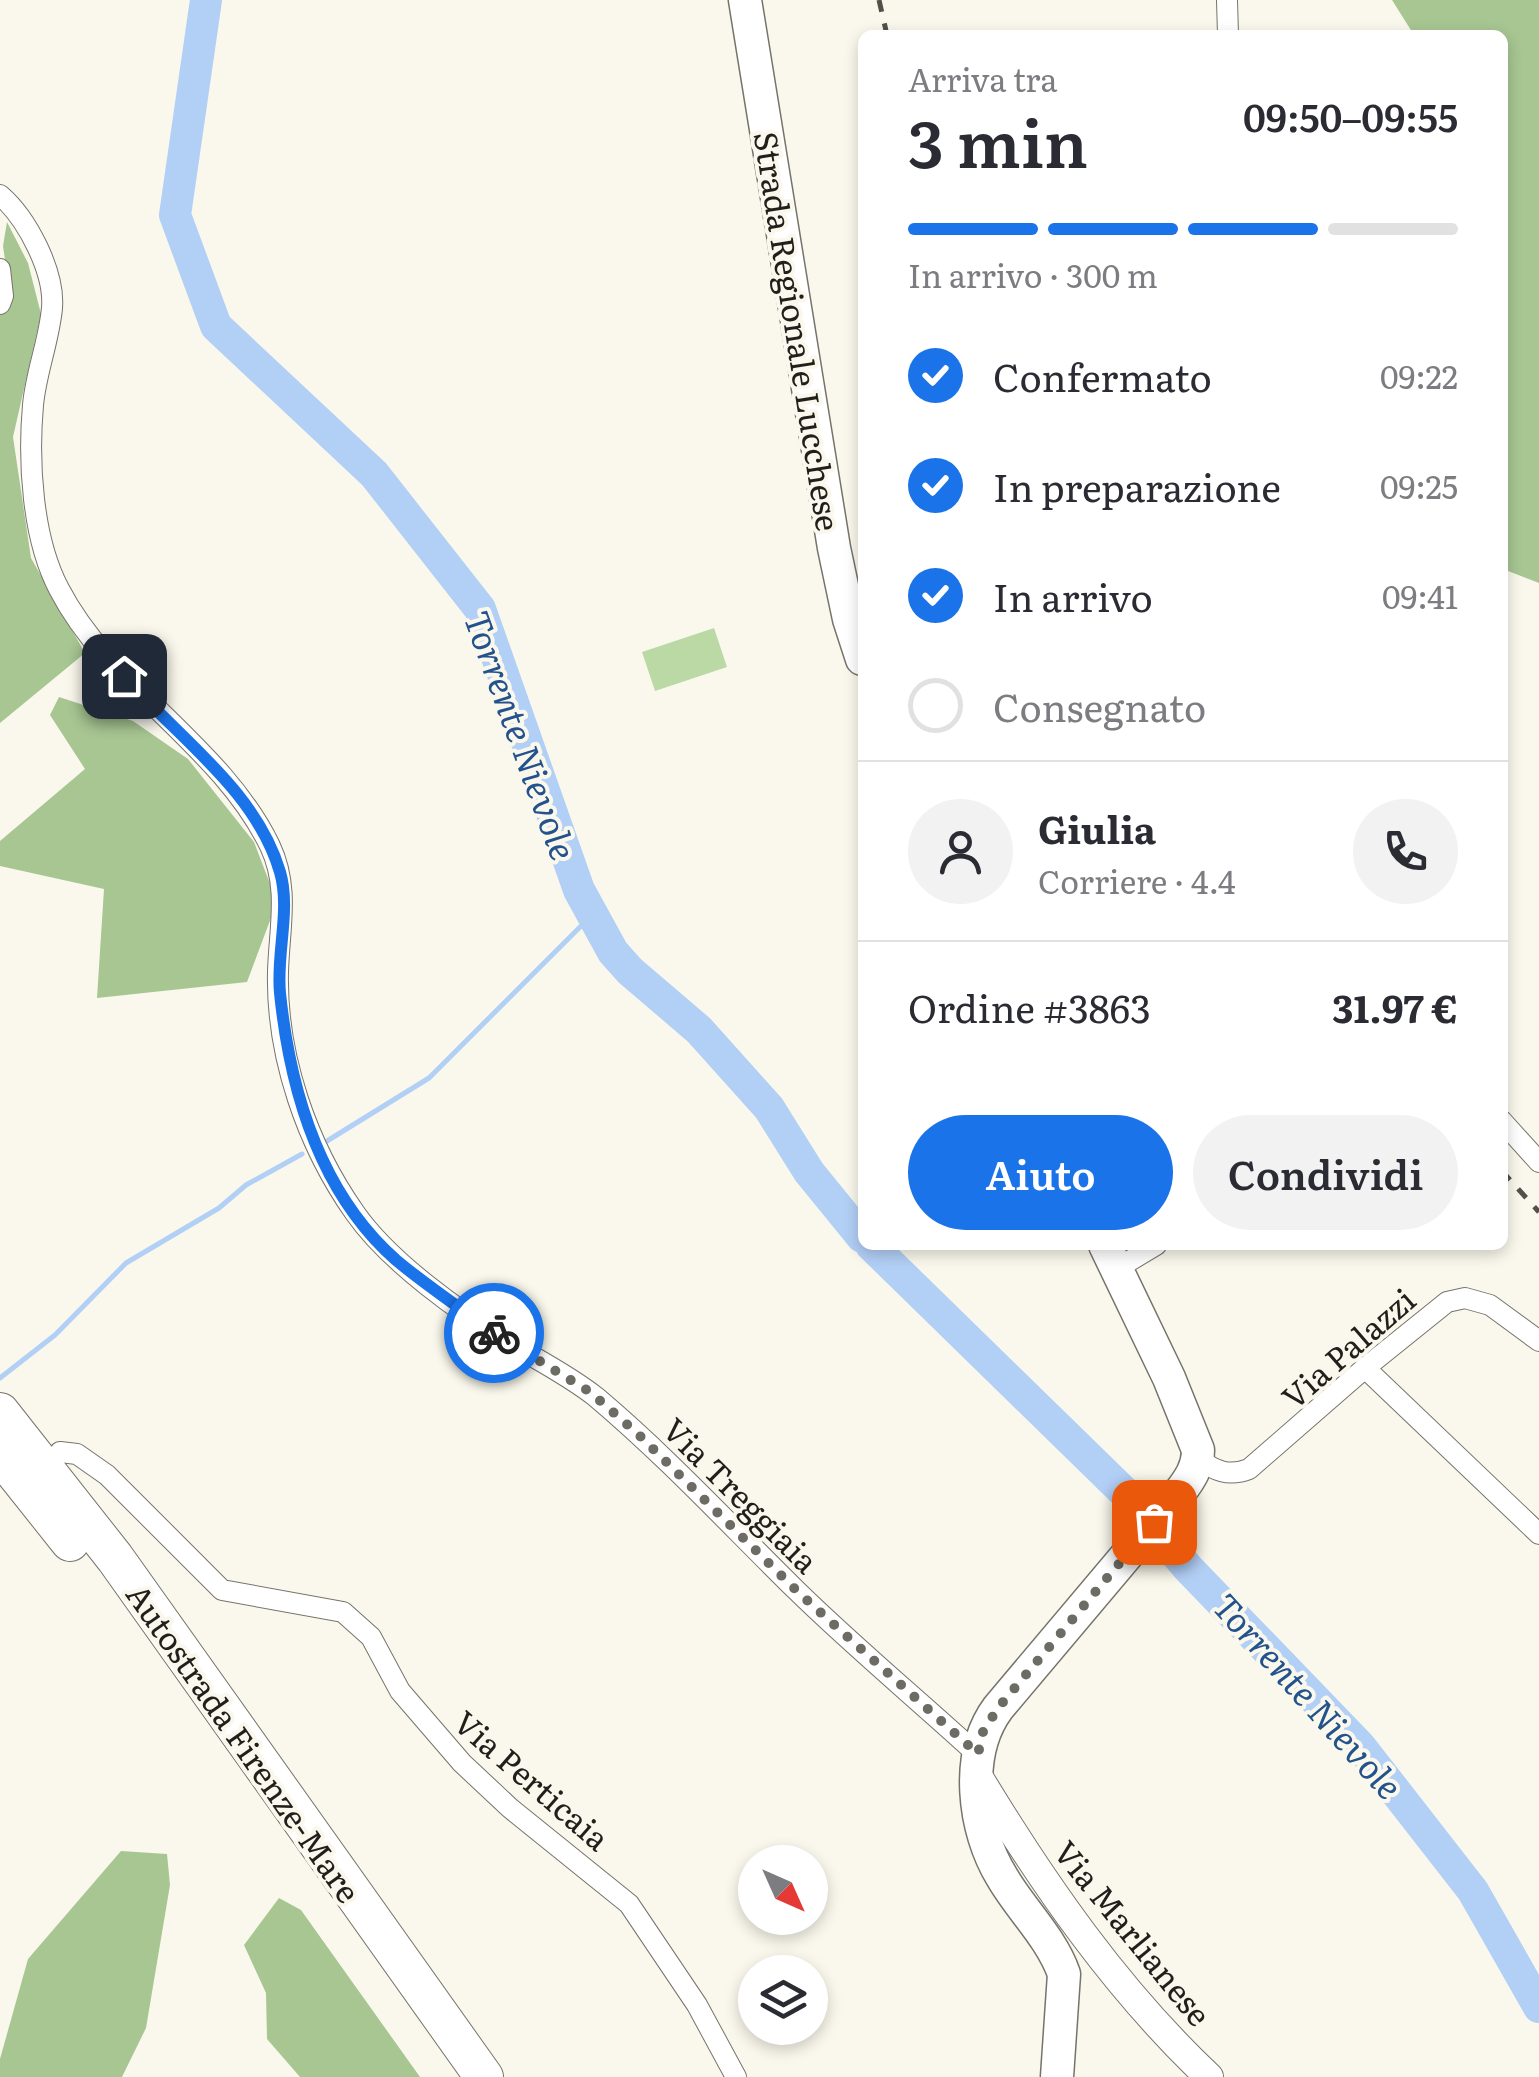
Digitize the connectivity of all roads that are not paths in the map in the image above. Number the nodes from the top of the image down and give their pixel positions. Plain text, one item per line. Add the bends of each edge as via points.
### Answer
1 (745, 0) edge
2 (1227, 0) edge
3 (1228, 30) edge
4 (0, 196) edge
5 (0, 269) edge
6 (0, 304) edge
7 (858, 647) edge
8 (1508, 1128) edge
9 (1539, 1162) edge
10 (1137, 1250) edge
11 (1111, 1257) edge
12 (1539, 1341) edge
13 (1364, 1368) junction
14 (0, 1412) edge
15 (60, 1452) dead end
16 (0, 1454) edge
17 (1198, 1458) junction
18 (1539, 1534) edge
19 (978, 1765) junction
20 (453, 2077) edge
21 (484, 2077) edge
22 (736, 2077) edge
23 (1056, 2077) edge
24 (1209, 2077) edge

1 - 7 main road, Strada Regionale Lucchese via 834,548
2 - 3 street
4 - 19 street, Via Treggiaia via 17,210 39,250 53,304 33,402 32,463 56,585 87,634 223,776 270,846 284,906 278,976 286,1051 320,1159 395,1259 496,1334 590,1392
5 - 6 street
8 - 9 street
10 - 11 street
11 - 17 main road via 1169,1378
12 - 13 street, Via Palazzi via 1498,1309 1458,1298
13 - 17 street, Via Palazzi via 1249,1469 1228,1474
13 - 18 street
14 - 21 highway, Autostrada Firenze-Mare via 114,1558
15 - 22 street, Via Perticaia via 78,1454 106,1474 222,1590 343,1612 371,1636 400,1691 462,1763 629,1904
16 - 20 highway, Autostrada Firenze-Mare via 157,1657
17 - 19 main road via 1180,1492 988,1722
19 - 23 main road via 980,1812 999,1873 1064,1974
19 - 24 street, Via Marlianese via 1025,1854 1074,1924

